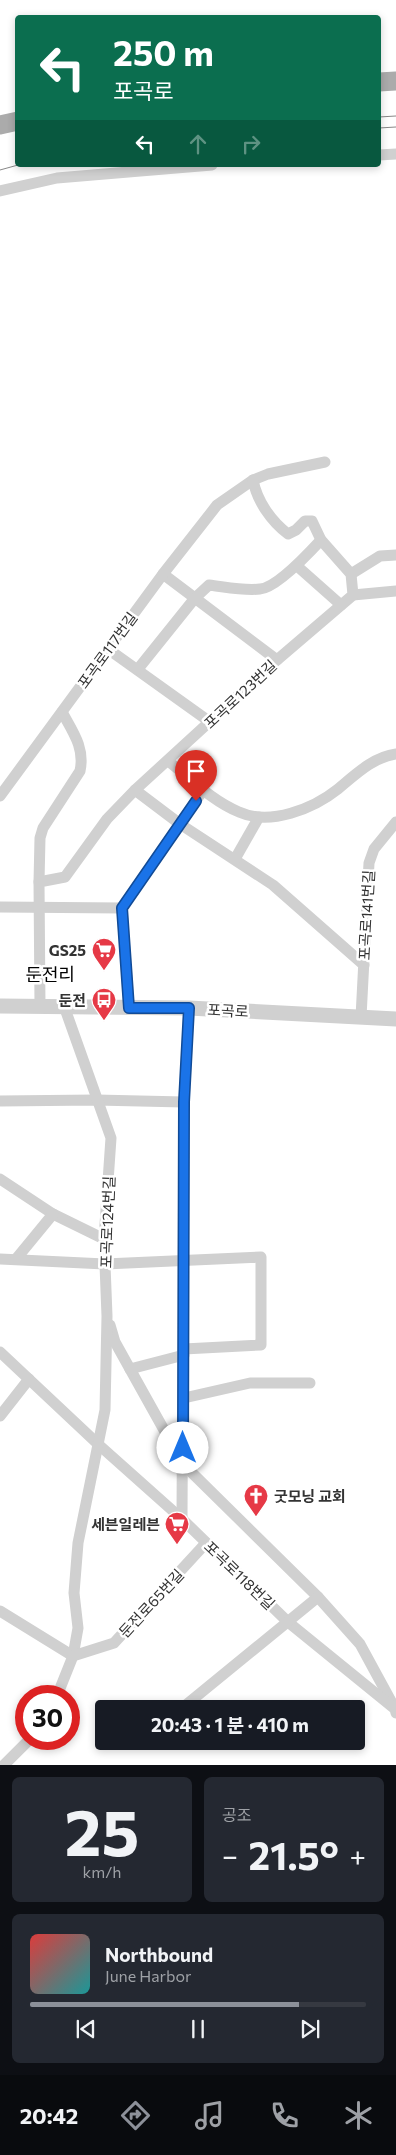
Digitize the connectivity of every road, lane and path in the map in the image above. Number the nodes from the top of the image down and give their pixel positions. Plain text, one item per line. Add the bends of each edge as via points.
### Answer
1 (396, 81) edge
2 (381, 82) edge
3 (15, 122) edge
4 (0, 125) edge
5 (396, 154) edge
6 (381, 155) edge
7 (188, 167) edge
8 (0, 191) edge
9 (325, 462) dead end
10 (253, 480) junction
11 (321, 540) junction
12 (396, 555) edge
13 (297, 566) junction
14 (162, 574) junction
15 (351, 574) junction
16 (396, 591) edge
17 (354, 595) junction
18 (195, 598) junction
19 (341, 605) junction
20 (108, 649) junction
21 (276, 660) junction
22 (138, 669) junction
23 (62, 712) junction
24 (210, 722) junction
25 (396, 754) edge
26 (168, 761) junction
27 (204, 789) junction
28 (136, 790) junction
29 (0, 796) edge
30 (259, 817) junction
31 (396, 822) edge
32 (180, 824) junction
33 (235, 859) junction
34 (39, 882) junction
35 (0, 907) edge
36 (38, 908) junction
37 (122, 908) junction
38 (364, 965) junction
39 (0, 1006) edge
40 (40, 1006) junction
41 (64, 1006) junction
42 (129, 1008) junction
43 (189, 1008) junction
44 (361, 1017) junction
45 (396, 1019) edge
46 (96, 1100) junction
47 (0, 1101) edge
48 (184, 1102) junction
49 (0, 1179) edge
50 (53, 1214) junction
51 (104, 1239) junction
52 (0, 1259) edge
53 (16, 1259) junction
54 (183, 1259) junction
55 (105, 1264) junction
56 (107, 1316) junction
57 (0, 1352) edge
58 (184, 1352) junction
59 (130, 1369) junction
60 (29, 1379) junction
61 (310, 1382) dead end
62 (184, 1398) junction
63 (1, 1413) edge
64 (99, 1445) junction
65 (183, 1464) junction
66 (182, 1519) junction
67 (206, 1543) junction
68 (318, 1597) junction
69 (0, 1612) edge
70 (288, 1622) junction
71 (73, 1656) junction
72 (61, 1685) edge
73 (391, 1692) edge
74 (192, 1700) edge
75 (395, 1711) edge
76 (19, 1750) edge
77 (4, 1765) edge

1 - 2 main road
3 - 4 main road
5 - 6 street
7 - 8 street via 57,178
9 - 10 street, 포곡로117번길
10 - 11 street via 260,502 280,528 288,534 305,521 312,521
10 - 14 street, 포곡로117번길 via 217,505
11 - 13 street
11 - 15 street
12 - 15 street via 380,556
13 - 18 street via 263,589 209,585
13 - 19 street
14 - 18 street
14 - 20 street, 포곡로117번길
15 - 17 street
16 - 17 street
17 - 19 street, 포곡로123번길
18 - 21 street
18 - 22 street
19 - 21 street, 포곡로123번길
20 - 22 street
20 - 23 street, 포곡로117번길
21 - 24 street, 포곡로123번길
22 - 24 street
23 - 29 street, 포곡로117번길
23 - 34 street via 78,740 82,760 80,771 43,828
24 - 26 street, 포곡로123번길
25 - 30 street via 363,769 332,794 310,806 288,814
26 - 27 street
26 - 28 street, 포곡로123번길
27 - 30 street via 240,813
27 - 32 street
28 - 32 street
28 - 34 street, 포곡로123번길 via 107,819 66,877
30 - 33 street
31 - 38 street, 포곡로141번길 via 374,849 369,863
32 - 33 street
32 - 37 street
33 - 38 street via 273,885
34 - 36 street
35 - 36 street
36 - 37 street
36 - 40 street
37 - 42 street
38 - 44 street, 포곡로141번길
39 - 40 street, 포곡로
40 - 41 street, 포곡로
41 - 42 street, 포곡로
41 - 46 street, 포곡로124번길
42 - 43 street, 포곡로
43 - 44 street, 포곡로
43 - 48 street
44 - 45 street, 포곡로
46 - 47 street
46 - 48 street
46 - 51 street, 포곡로124번길 via 111,1138
48 - 54 street
49 - 50 street
50 - 51 street
50 - 53 street
51 - 55 street, 포곡로124번길
52 - 53 street
53 - 55 street
54 - 55 street
54 - 58 street
54 - 58 street via 261,1257 262,1345
55 - 56 street, 포곡로124번길
56 - 59 street via 115,1342
56 - 64 street, 포곡로124번길 via 106,1410
57 - 60 street, 포곡로118번길
58 - 59 street
58 - 62 street
59 - 65 street
60 - 63 street
60 - 64 street, 포곡로118번길
61 - 62 street via 250,1383
62 - 65 street
64 - 66 street, 포곡로118번길
64 - 71 street, 포곡로124번길 via 78,1543 74,1593 78,1628
65 - 66 street
65 - 68 street
66 - 67 street, 포곡로118번길
67 - 70 street, 포곡로118번길
67 - 71 street, 둔전로65번길 via 114,1643
68 - 70 street
68 - 73 street via 360,1644
69 - 71 street
70 - 74 street
70 - 75 street, 포곡로118번길
71 - 72 street
73 - 75 street
76 - 77 street

